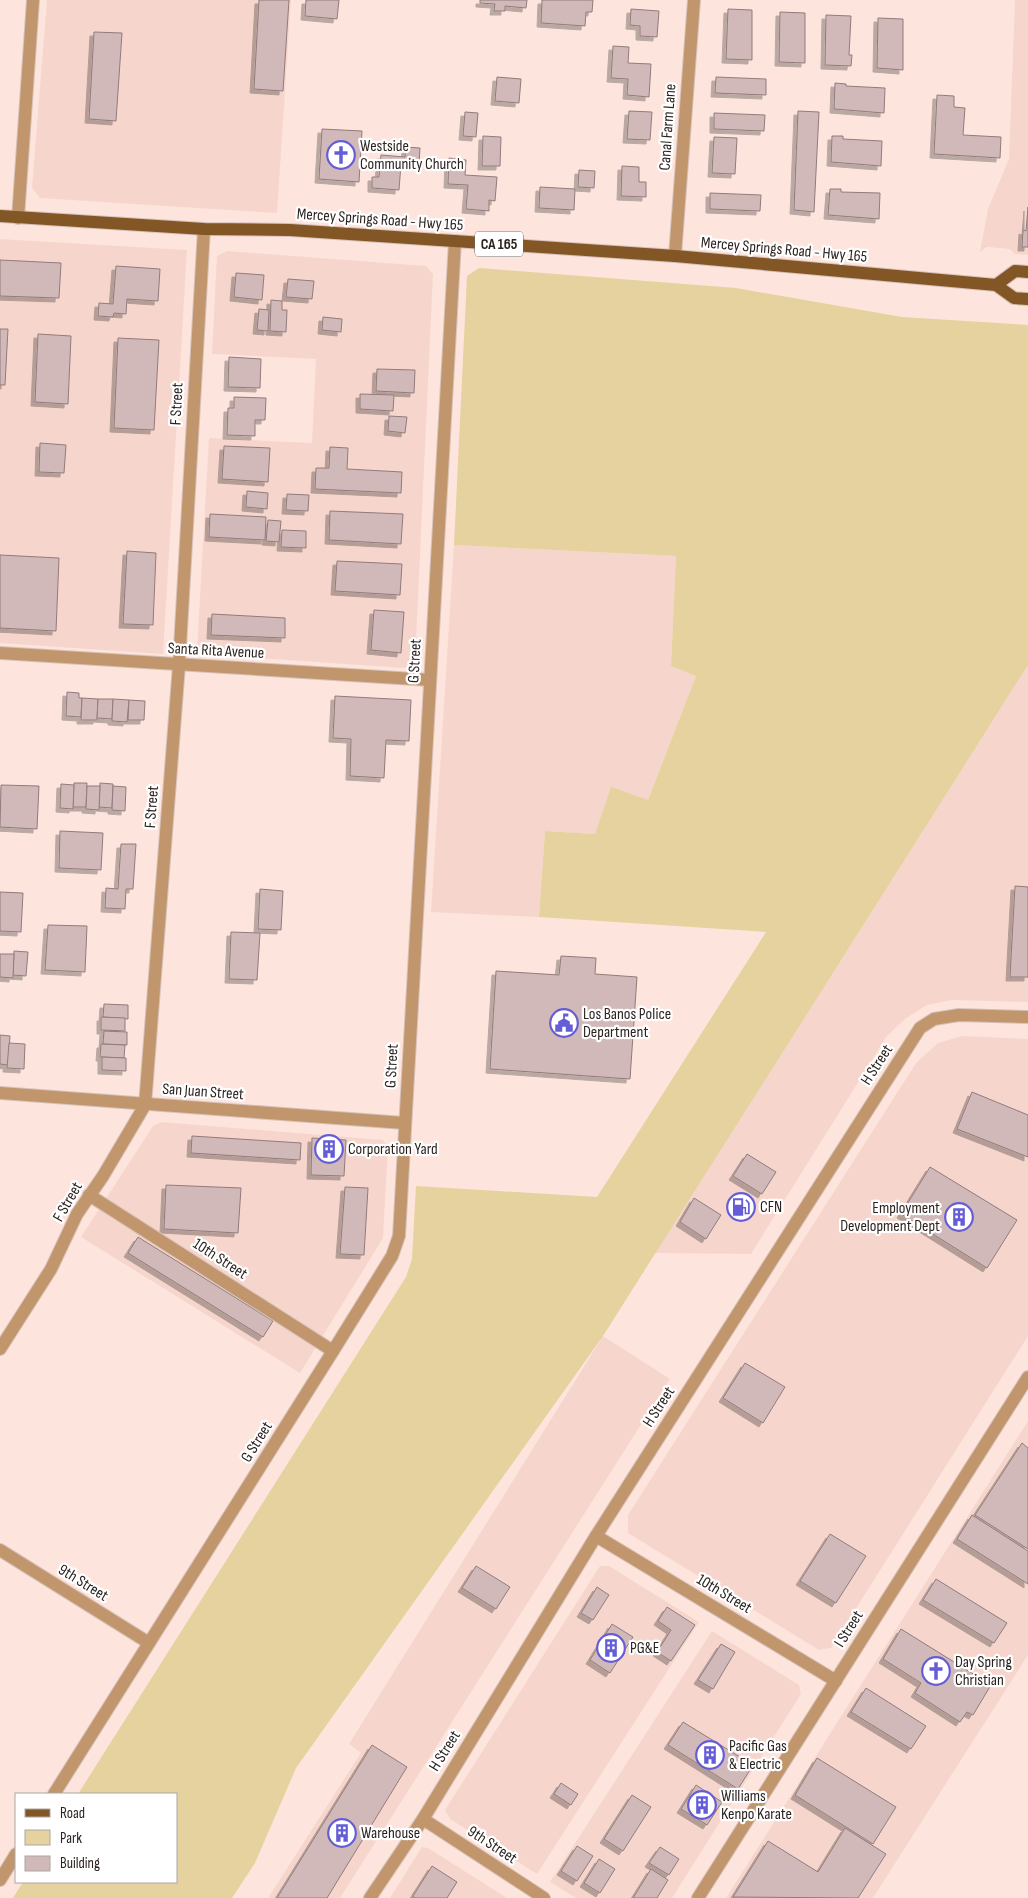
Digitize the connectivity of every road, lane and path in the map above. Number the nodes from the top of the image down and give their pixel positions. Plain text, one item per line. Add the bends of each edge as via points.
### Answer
1 (33, 0) edge
2 (694, 0) edge
3 (0, 216) edge
4 (18, 218) junction
5 (204, 229) junction
6 (455, 241) junction
7 (675, 256) junction
8 (1028, 272) edge
9 (996, 285) junction
10 (1028, 299) edge
11 (0, 653) edge
12 (179, 665) junction
13 (430, 680) junction
14 (1028, 1018) edge
15 (0, 1093) edge
16 (145, 1104) junction
17 (404, 1123) junction
18 (89, 1195) junction
19 (0, 1349) edge
20 (333, 1351) junction
21 (1028, 1377) edge
22 (596, 1536) junction
23 (0, 1550) edge
24 (149, 1643) junction
25 (836, 1681) junction
26 (55, 1793) edge
27 (423, 1818) junction
28 (15, 1856) edge
29 (0, 1880) edge
30 (370, 1898) edge
31 (544, 1898) edge
32 (698, 1898) edge

1 - 4 street
2 - 7 street, Canal Farm Lane
3 - 4 main road, Mercey Springs Road - Hwy 165 / CA 165
4 - 5 main road, Mercey Springs Road - Hwy 165 / CA 165
5 - 6 main road, Mercey Springs Road - Hwy 165 / CA 165 via 290,230
5 - 12 street, F Street
6 - 7 main road, Mercey Springs Road - Hwy 165 / CA 165
6 - 13 street, G Street
7 - 9 main road, Mercey Springs Road - Hwy 165 / CA 165
8 - 9 main road via 1015,271
9 - 10 main road, Mercey Springs Road - Hwy 165 / CA 165 via 1014,298
11 - 12 street, Santa Rita Avenue
12 - 13 street, Santa Rita Avenue
12 - 16 street, F Street
13 - 17 street, G Street
14 - 22 street, H Street via 959,1015 934,1019 920,1028
15 - 16 street, San Juan Street
16 - 17 street, San Juan Street
16 - 18 street, F Street
17 - 20 street, G Street via 399,1236 392,1256
18 - 19 street, F Street via 51,1269
18 - 20 street, 10th Street
20 - 24 street, G Street
21 - 25 street, I Street
22 - 25 street, 10th Street
22 - 27 street, H Street
23 - 24 street, 9th Street
24 - 26 street, G Street
25 - 32 street, I Street
27 - 30 street, H Street
27 - 31 street, 9th Street
28 - 29 street

